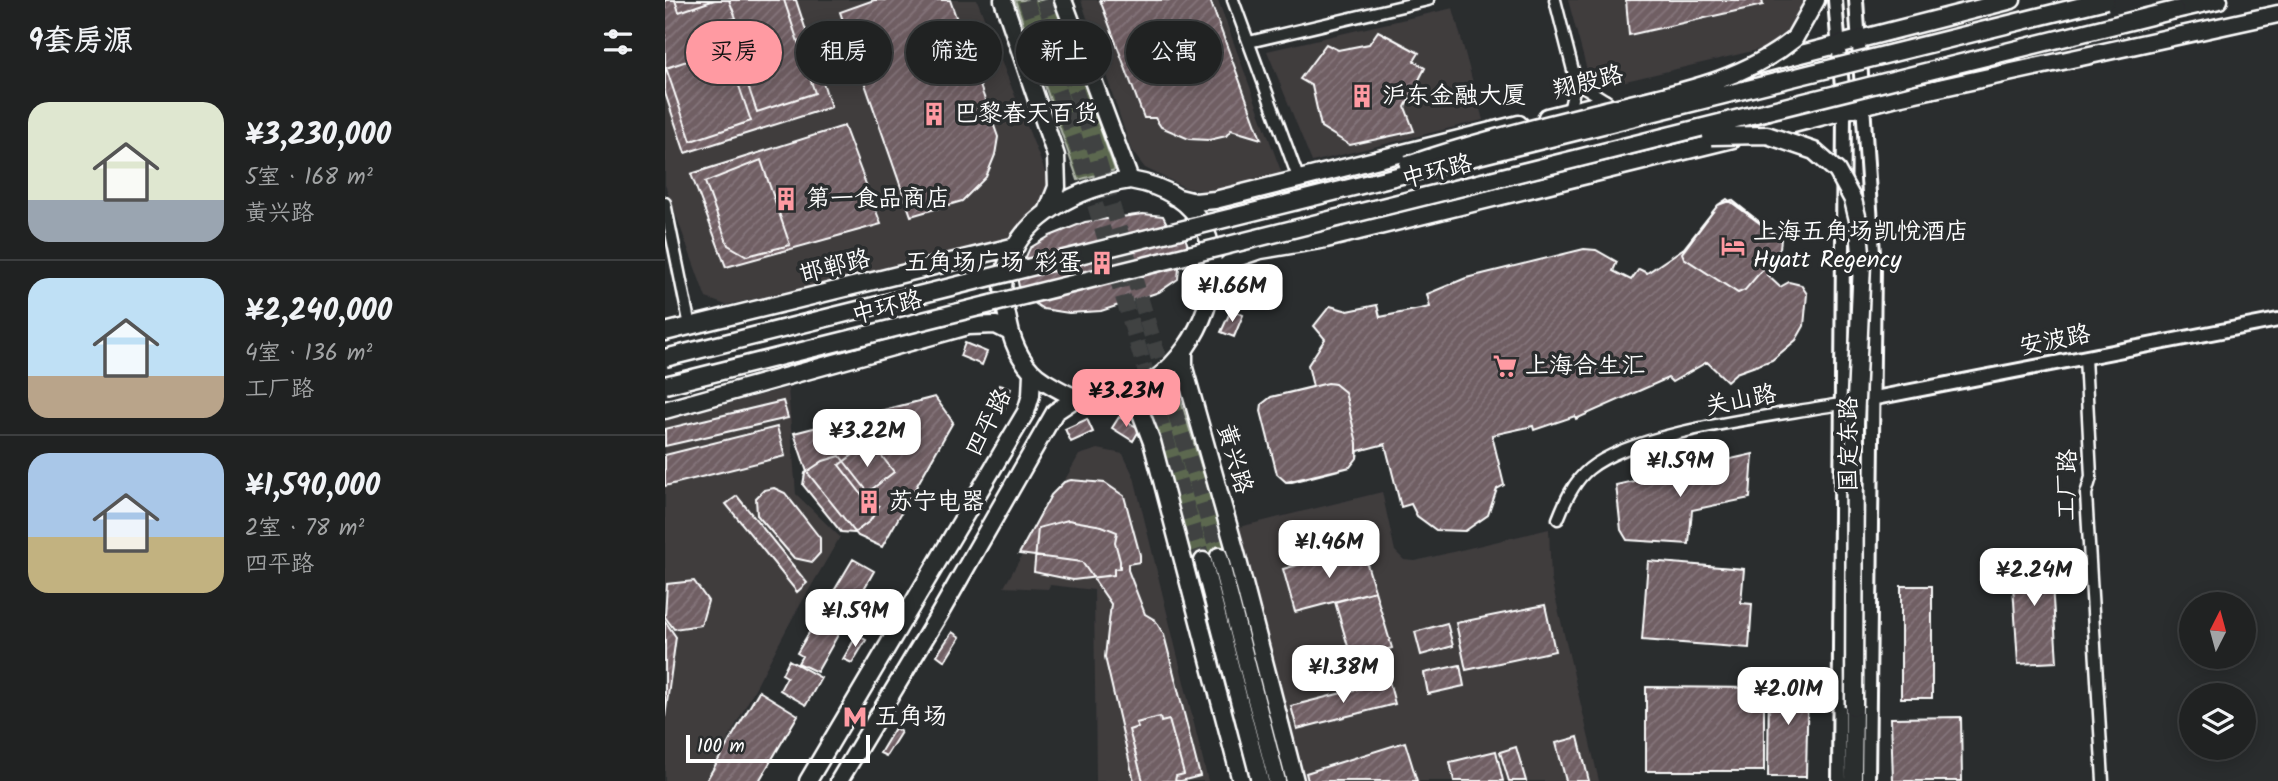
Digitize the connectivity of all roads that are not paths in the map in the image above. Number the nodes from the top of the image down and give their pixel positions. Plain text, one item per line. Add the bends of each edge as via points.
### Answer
1 (1003, 0) edge
2 (1063, 0) edge
3 (1233, 0) edge
4 (1428, 0) edge
5 (1555, 0) edge
6 (1816, 0) edge
7 (1835, 0) edge
8 (1856, 0) edge
9 (2012, 0) edge
10 (2106, 0) edge
11 (2219, 0) edge
12 (2278, 14) edge
13 (1858, 40) junction
14 (1249, 42) junction
15 (1838, 45) junction
16 (1576, 82) junction
17 (1608, 102) junction
18 (1863, 103) junction
19 (1843, 108) junction
20 (1569, 111) junction
21 (1131, 180) junction
22 (1299, 180) junction
23 (1175, 197) junction
24 (1306, 200) junction
25 (665, 203) edge
26 (1047, 212) junction
27 (1313, 226) junction
28 (1016, 246) junction
29 (1214, 276) junction
30 (2278, 320) edge
31 (690, 326) junction
32 (665, 332) edge
33 (1010, 332) junction
34 (1184, 353) junction
35 (2084, 357) junction
36 (665, 358) edge
37 (1032, 373) junction
38 (665, 385) edge
39 (1133, 392) junction
40 (1076, 398) junction
41 (1871, 399) junction
42 (1840, 404) junction
43 (665, 410) edge
44 (1558, 519) dead end
45 (808, 781) edge
46 (839, 781) edge
47 (1241, 781) edge
48 (1260, 781) edge
49 (1277, 781) edge
50 (1295, 781) edge
51 (1839, 781) edge
52 (1853, 781) edge
53 (1868, 781) edge
54 (2103, 781) edge

1 - 26 main road via 1056,156 1057,187
2 - 21 main road
3 - 14 street
4 - 14 street
5 - 16 street
6 - 24 main road, bridge via 1794,39 1725,80 1464,146
7 - 15 street, 国定东路
8 - 13 street, 国定东路
9 - 13 main road, 翔殷路
10 - 24 main road, 中环路, bridge
11 - 27 main road, 中环路, bridge
12 - 18 main road
13 - 15 main road, 翔殷路
13 - 18 street, 国定东路
14 - 22 street
15 - 17 main road, 翔殷路
15 - 19 street, 国定东路
16 - 17 street
16 - 20 street
17 - 20 main road, 翔殷路
18 - 19 main road
18 - 41 street, 国定东路 via 1874,268
19 - 29 main road via 1437,198 1255,251 1234,259
19 - 42 street, 国定东路
20 - 22 main road, 翔殷路
21 - 23 main road
21 - 26 main road via 1091,189
22 - 23 main road, 翔殷路 via 1209,201
23 - 29 main road via 1201,219 1212,251
24 - 36 main road, 中环路, bridge
25 - 31 street
26 - 28 main road
27 - 38 main road, 中环路, bridge
27 - 52 main road, bridge via 1731,133 1785,139 1814,151 1837,171 1853,200 1861,243
28 - 31 main road, 邯郸路
28 - 33 main road via 1003,285
29 - 34 main road via 1203,314
30 - 35 street, 安波路
31 - 32 main road, 邯郸路
33 - 37 main road
33 - 43 main road via 996,325 968,326
34 - 39 main road
34 - 50 main road, 黄兴路 via 1184,368
35 - 41 street, 安波路
35 - 54 street, 工厂路 via 2091,477 2086,494
37 - 40 main road
37 - 45 main road, 四平路 via 1026,412
39 - 40 main road via 1115,398
39 - 47 main road via 1152,442
40 - 46 main road, 四平路 via 1055,412
41 - 42 street, 安波路
41 - 53 street, 国定东路
42 - 44 street, 关山路 via 1683,434 1612,454 1587,470
42 - 51 street, 国定东路
48 - 49 main road via 1211,559

